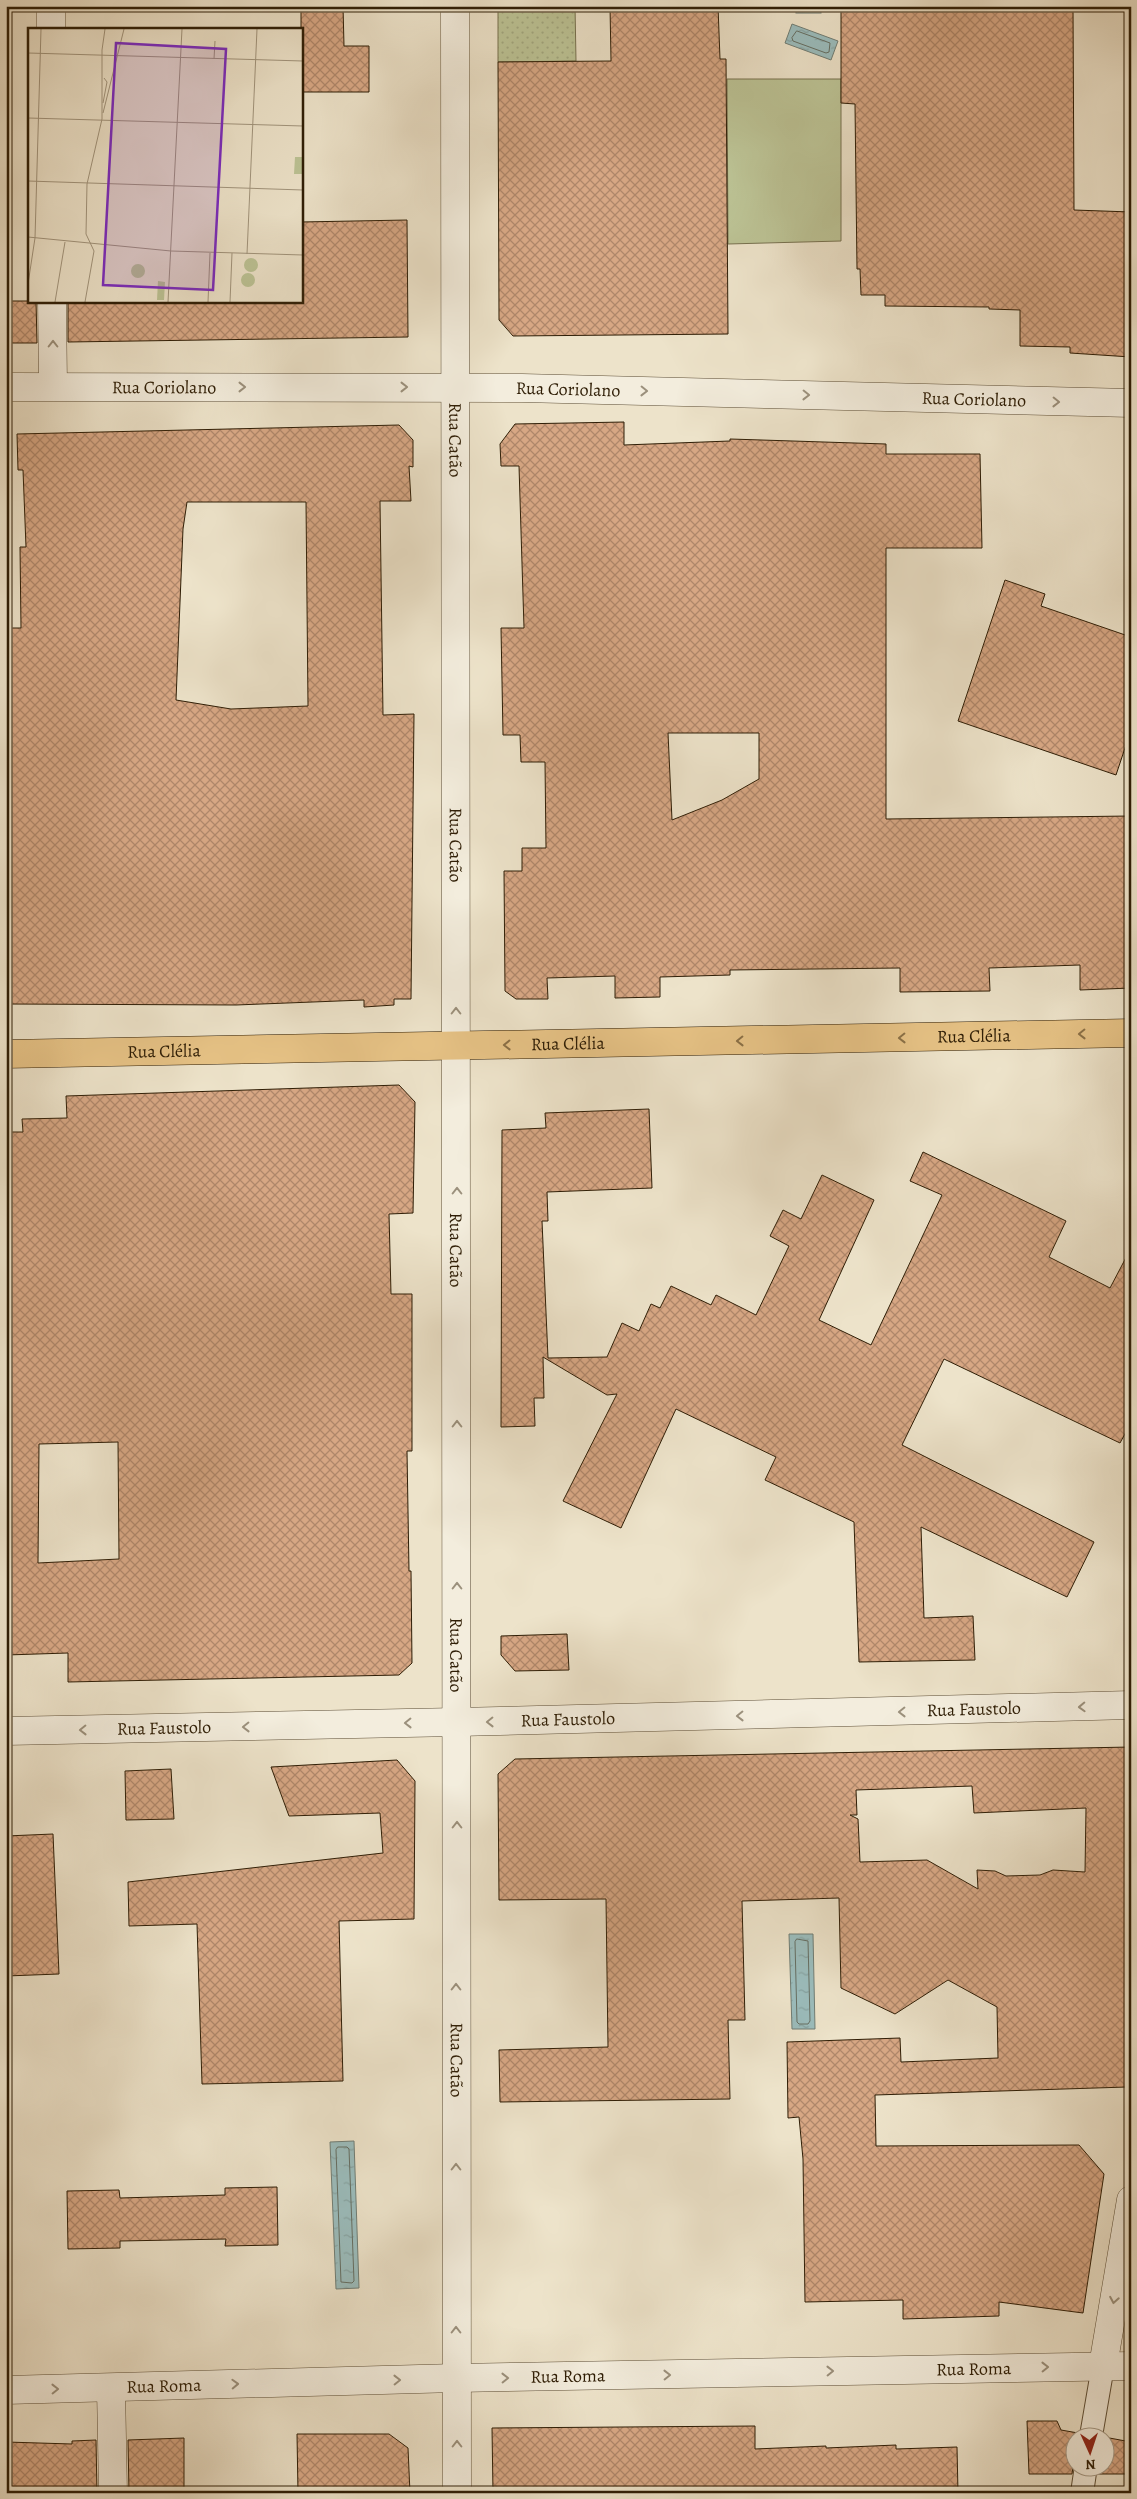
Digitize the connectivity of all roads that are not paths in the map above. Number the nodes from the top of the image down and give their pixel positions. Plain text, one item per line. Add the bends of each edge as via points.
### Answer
1 (51, 6) edge
2 (455, 6) edge
3 (51, 28) edge
4 (52, 302) edge
5 (53, 386) junction
6 (6, 387) edge
7 (455, 387) junction
8 (1131, 403) edge
9 (1131, 1033) edge
10 (456, 1046) junction
11 (6, 1054) edge
12 (1131, 1705) edge
13 (457, 1722) junction
14 (6, 1731) edge
15 (1131, 2200) edge
16 (1103, 2366) junction
17 (1131, 2366) edge
18 (456, 2378) junction
19 (111, 2388) junction
20 (6, 2390) edge
21 (1093, 2426) edge
22 (1085, 2476) edge
23 (113, 2493) edge
24 (457, 2493) edge
25 (1082, 2493) edge

1 - 3 street
2 - 7 street, Rua Catão
5 -> 4 street
5 - 6 street, Rua Coriolano
5 -> 7 street, Rua Coriolano
7 -> 8 street, Rua Coriolano
10 -> 7 street, Rua Catão
9 -> 10 main road, Rua Clélia
10 - 11 main road, Rua Clélia
13 -> 10 street, Rua Catão
12 -> 13 street, Rua Faustolo
13 -> 14 street, Rua Faustolo
18 -> 13 street, Rua Catão
15 -> 16 street
16 - 17 street, Rua Roma
18 -> 16 street, Rua Roma
16 - 21 street
19 -> 18 street, Rua Roma
24 -> 18 street, Rua Catão
20 -> 19 street, Rua Roma
19 - 23 street
22 - 25 street

